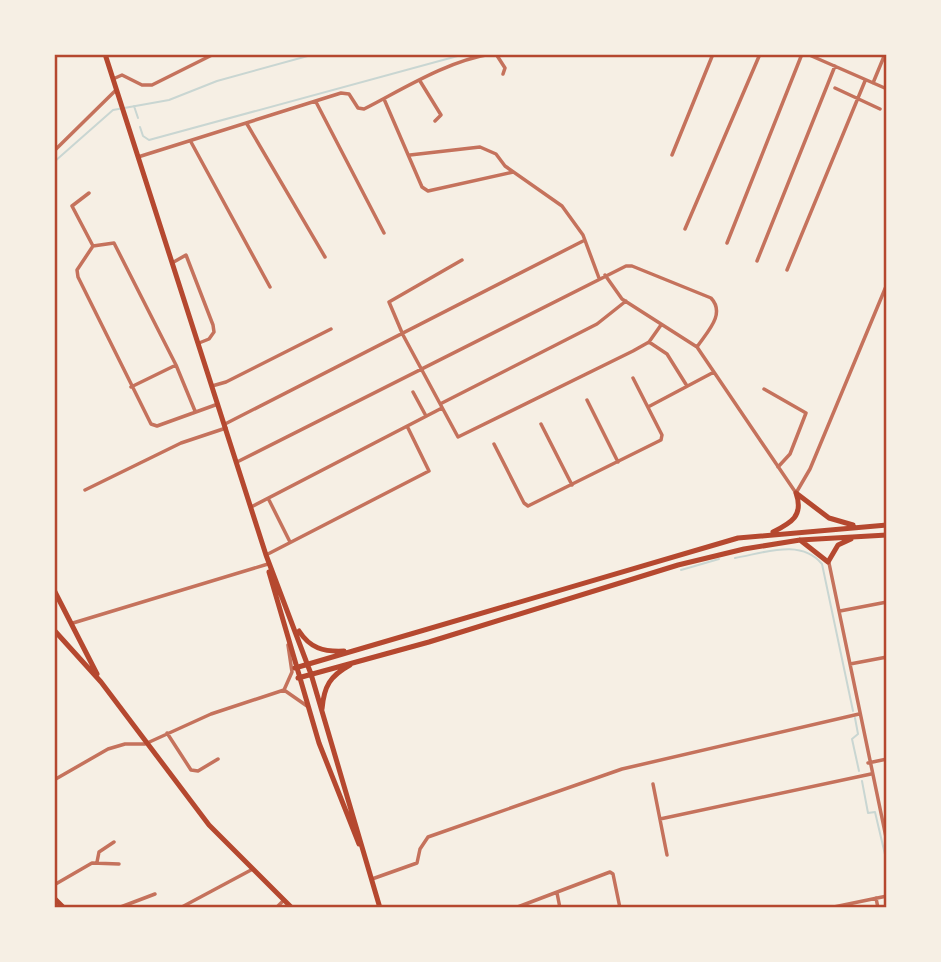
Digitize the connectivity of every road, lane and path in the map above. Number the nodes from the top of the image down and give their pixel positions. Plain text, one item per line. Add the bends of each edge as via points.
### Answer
1 (106, 54) edge
2 (214, 54) edge
3 (493, 54) edge
4 (713, 54) edge
5 (760, 54) edge
6 (804, 54) edge
7 (885, 54) edge
8 (819, 57) edge
9 (835, 66) junction
10 (503, 74) dead end
11 (113, 79) junction
12 (420, 81) junction
13 (865, 81) junction
14 (873, 83) junction
15 (835, 88) dead end
16 (887, 89) edge
17 (116, 90) junction
18 (858, 98) junction
19 (384, 99) junction
20 (316, 102) junction
21 (880, 109) dead end
22 (435, 121) dead end
23 (247, 124) junction
24 (191, 142) junction
25 (54, 150) edge
26 (410, 155) junction
27 (673, 155) dead end
28 (138, 158) junction
29 (514, 172) junction
30 (89, 193) dead end
31 (685, 229) dead end
32 (384, 233) dead end
33 (583, 241) junction
34 (727, 243) dead end
35 (93, 246) junction
36 (325, 257) dead end
37 (462, 260) dead end
38 (757, 261) dead end
39 (172, 263) junction
40 (787, 270) dead end
41 (605, 275) junction
42 (599, 278) junction
43 (887, 284) edge
44 (270, 288) dead end
45 (625, 301) junction
46 (661, 326) junction
47 (331, 329) dead end
48 (402, 335) junction
49 (649, 342) junction
50 (198, 343) junction
51 (696, 347) junction
52 (176, 365) junction
53 (421, 369) junction
54 (714, 372) junction
55 (634, 378) dead end
56 (212, 386) junction
57 (687, 386) junction
58 (131, 387) junction
59 (764, 389) dead end
60 (413, 392) dead end
61 (587, 400) dead end
62 (218, 404) junction
63 (442, 406) junction
64 (648, 407) junction
65 (195, 411) junction
66 (426, 416) junction
67 (541, 424) dead end
68 (225, 426) junction
69 (408, 428) junction
70 (494, 444) dead end
71 (237, 462) junction
72 (618, 462) junction
73 (778, 467) junction
74 (572, 485) junction
75 (85, 490) dead end
76 (796, 493) junction
77 (269, 500) junction
78 (251, 507) junction
79 (887, 525) edge
80 (858, 527) junction
81 (766, 535) junction
82 (887, 536) edge
83 (854, 538) junction
84 (800, 540) junction
85 (289, 542) junction
86 (266, 555) junction
87 (828, 562) junction
88 (268, 565) junction
89 (54, 590) edge
90 (887, 602) edge
91 (840, 611) junction
92 (290, 616) junction
93 (73, 623) junction
94 (54, 630) edge
95 (288, 644) junction
96 (353, 651) junction
97 (887, 657) edge
98 (359, 660) junction
99 (308, 664) junction
100 (850, 664) junction
101 (295, 668) junction
102 (311, 674) junction
103 (298, 678) junction
104 (101, 682) junction
105 (284, 690) junction
106 (307, 706) junction
107 (322, 713) junction
108 (859, 713) junction
109 (167, 733) junction
110 (145, 744) junction
111 (218, 759) dead end
112 (887, 759) edge
113 (869, 764) junction
114 (871, 774) junction
115 (54, 780) edge
116 (653, 784) dead end
117 (660, 819) junction
118 (114, 842) dead end
119 (887, 842) edge
120 (667, 855) dead end
121 (97, 862) junction
122 (119, 864) dead end
123 (369, 869) junction
124 (251, 870) junction
125 (372, 879) junction
126 (54, 885) edge
127 (557, 892) junction
128 (155, 894) dead end
129 (887, 896) edge
130 (54, 898) edge
131 (876, 898) junction
132 (284, 900) junction
133 (64, 908) edge
134 (118, 908) edge
135 (180, 908) edge
136 (276, 908) edge
137 (292, 908) edge
138 (380, 908) edge
139 (515, 908) edge
140 (560, 908) edge
141 (620, 908) edge
142 (829, 908) edge
143 (878, 908) edge

1 - 11 main road
2 - 11 street via 152,85 122,75
3 - 10 street via 505,68
3 - 12 street
4 - 27 street
5 - 31 street
6 - 8 street
6 - 34 street
7 - 14 street
8 - 9 street
9 - 13 street
9 - 38 street
11 - 17 main road
12 - 19 street
12 - 22 street via 441,115
13 - 14 street
13 - 18 street
14 - 16 street
15 - 18 street
17 - 25 street
17 - 28 main road
18 - 21 street
18 - 40 street
19 - 20 street via 361,110 346,93
19 - 26 street
20 - 23 street
20 - 32 street
23 - 24 street
23 - 36 street
24 - 28 street
24 - 44 street
26 - 29 street via 480,147 496,154
26 - 29 street via 422,187 428,191
28 - 39 main road
29 - 33 street via 562,206
30 - 35 street via 71,204
33 - 42 street
33 - 48 street
35 - 52 street via 114,243
35 - 58 street via 77,270 78,277
37 - 48 street via 389,299
39 - 50 main road
39 - 50 street via 186,255 213,325 209,339
41 - 42 street
41 - 45 street
41 - 51 street via 632,266 711,298 719,310
42 - 53 street
43 - 76 street
45 - 46 street
45 - 63 street via 597,324
46 - 49 street
46 - 51 street
47 - 56 street
48 - 53 street
48 - 68 street
49 - 57 street via 667,354
49 - 63 street via 461,437
50 - 56 main road
51 - 54 street
52 - 58 street
52 - 65 street
53 - 63 street
53 - 71 street
54 - 57 street
54 - 73 street
55 - 64 street
56 - 62 main road
57 - 64 street
58 - 65 street via 154,426
59 - 73 street via 806,412 790,454
60 - 66 street
61 - 72 street
62 - 65 street
62 - 68 main road
63 - 66 street
64 - 72 street via 662,438
66 - 69 street
67 - 74 street
68 - 71 main road
68 - 75 street
69 - 77 street
69 - 85 street via 429,467 426,473
70 - 74 street via 526,506
71 - 78 main road
72 - 74 street
73 - 76 street
76 - 80 main road via 829,518
76 - 81 main road via 800,510 796,518
77 - 78 street
77 - 85 street
78 - 86 main road
79 - 80 main road
80 - 81 main road
81 - 96 main road via 687,550
82 - 83 main road
83 - 84 main road
83 - 87 main road via 838,545
84 - 87 main road
84 - 98 main road via 678,565
85 - 86 street
86 - 88 main road
86 - 92 main road
87 - 91 street
88 - 93 street
88 - 95 main road
89 - 93 main road
90 - 91 street
91 - 100 street
92 - 96 main road via 307,643 319,649
92 - 99 main road
93 - 104 main road
94 - 104 main road
95 - 101 main road
95 - 105 street via 292,672
96 - 99 main road
97 - 100 street
98 - 102 main road
98 - 107 main road via 330,678
99 - 101 main road
99 - 102 main road
100 - 108 street
101 - 103 main road
102 - 103 main road
102 - 107 main road
103 - 106 main road
104 - 110 main road
105 - 106 street
105 - 109 street
106 - 123 main road
107 - 123 main road
108 - 113 street
108 - 125 street via 622,768 428,837 417,863
109 - 110 street
109 - 111 street via 191,770 198,771
110 - 115 street via 108,748
110 - 124 main road
112 - 113 street
113 - 114 street
114 - 117 street
114 - 119 street
116 - 117 street
117 - 120 street
118 - 121 street via 99,852
121 - 122 street
121 - 126 street
123 - 125 main road
124 - 132 main road
124 - 135 street
125 - 138 main road
127 - 139 street
127 - 140 street
127 - 141 street via 610,872
128 - 134 street
129 - 131 street
130 - 133 main road
131 - 142 street
131 - 143 street
132 - 136 street
132 - 137 main road

